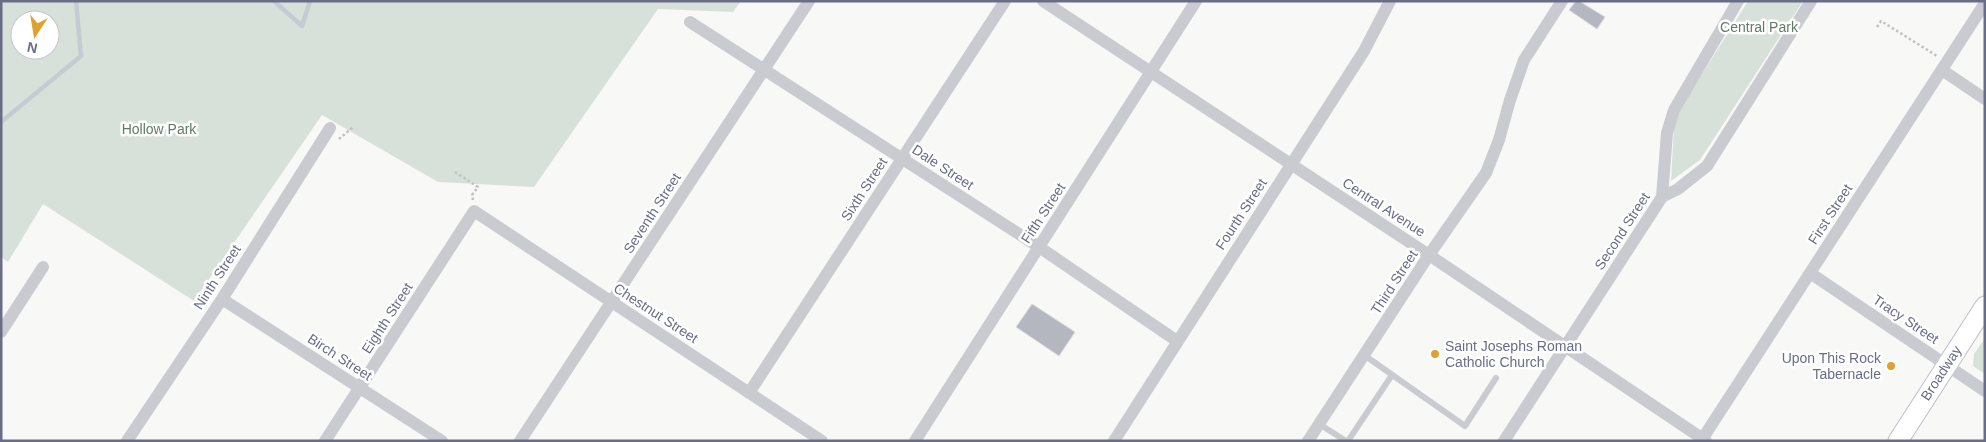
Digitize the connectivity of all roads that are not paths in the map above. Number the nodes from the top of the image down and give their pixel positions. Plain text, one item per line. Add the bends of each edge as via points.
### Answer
1 (809, 1) edge
2 (1005, 1) edge
3 (1043, 1) edge
4 (1196, 1) edge
5 (1390, 1) edge
6 (1562, 1) edge
7 (1738, 1) edge
8 (1812, 1) edge
9 (1985, 3) edge
10 (690, 22) dead end
11 (764, 70) junction
12 (1942, 70) junction
13 (1151, 72) junction
14 (1985, 98) edge
15 (330, 128) dead end
16 (902, 159) junction
17 (1291, 164) junction
18 (1662, 197) junction
19 (474, 211) joint
20 (1039, 247) junction
21 (1429, 255) junction
22 (43, 267) dead end
23 (1810, 272) junction
24 (222, 299) junction
25 (611, 302) junction
26 (1985, 306) edge
27 (1, 332) edge
28 (1177, 341) junction
29 (1565, 346) junction
30 (1364, 356) junction
31 (1946, 365) junction
32 (1392, 375) junction
33 (1496, 378) dead end
34 (360, 387) junction
35 (1985, 391) edge
36 (749, 393) junction
37 (1319, 424) junction
38 (1703, 440) edge
39 (127, 441) edge
40 (325, 441) edge
41 (442, 441) edge
42 (520, 441) edge
43 (822, 441) edge
44 (915, 441) edge
45 (1114, 441) edge
46 (1308, 441) edge
47 (1347, 441) edge
48 (1504, 441) edge
49 (1898, 441) edge

1 - 11 street, Seventh Street
2 - 16 street, Sixth Street
3 - 13 street, Central Avenue
4 - 13 street, Fifth Street
5 - 17 street, Fourth Street via 1364,51
6 - 21 street, Third Street via 1524,60 1486,172
7 - 18 street via 1674,110 1667,133
8 - 18 street, Second Street via 1706,166 1678,189
9 - 12 street, First Street
10 - 11 street, Dale Street
11 - 16 street, Dale Street
11 - 25 street, Seventh Street
12 - 14 street
12 - 23 street, First Street
13 - 17 street, Central Avenue
13 - 20 street, Fifth Street
15 - 24 street, Ninth Street
16 - 20 street, Dale Street
16 - 36 street, Sixth Street
17 - 21 street, Central Avenue
17 - 28 street, Fourth Street
18 - 29 street, Second Street
19 - 25 street, Chestnut Street
19 - 34 street, Eighth Street
20 - 28 street, Dale Street
20 - 44 street, Fifth Street
21 - 29 street, Central Avenue
21 - 30 street, Third Street
22 - 27 street
23 - 31 street, Tracy Street
23 - 38 street, First Street
24 - 34 street, Birch Street
24 - 39 street, Ninth Street
25 - 36 street, Chestnut Street
25 - 42 street, Seventh Street
26 - 31 street, Broadway
28 - 45 street, Fourth Street
29 - 38 street, Central Avenue
29 - 48 street, Second Street
30 - 32 lane
30 - 37 street, Third Street
31 - 35 street, Tracy Street
31 - 49 street, Broadway
32 - 33 lane via 1465,426
32 - 47 lane
34 - 40 street, Eighth Street
34 - 41 street, Birch Street
36 - 43 street, Chestnut Street
37 - 46 street, Third Street
37 - 47 lane

